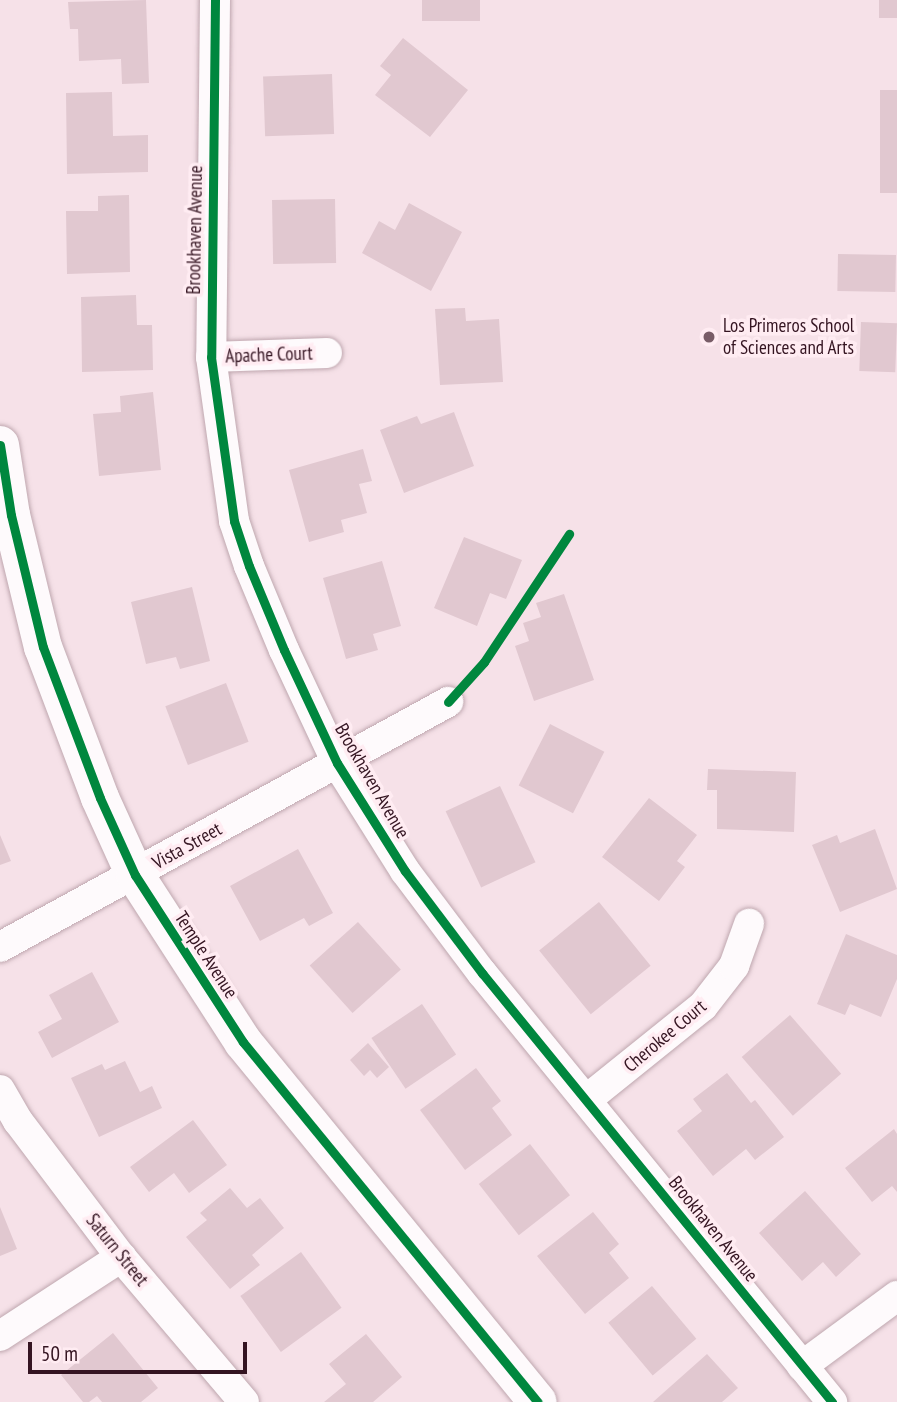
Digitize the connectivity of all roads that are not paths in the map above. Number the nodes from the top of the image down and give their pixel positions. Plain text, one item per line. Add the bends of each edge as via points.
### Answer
1 (215, 0) edge
2 (327, 353) dead end
3 (211, 357) junction
4 (0, 445) edge
5 (448, 702) dead end
6 (337, 763) junction
7 (135, 875) junction
8 (749, 924) dead end
9 (0, 947) edge
10 (0, 1090) edge
11 (586, 1100) junction
12 (121, 1256) junction
13 (897, 1296) edge
14 (0, 1336) edge
15 (802, 1366) junction
16 (244, 1402) edge
17 (538, 1402) edge
18 (832, 1402) edge

1 - 3 street, Brookhaven Avenue
2 - 3 street, Apache Court
3 - 6 street, Brookhaven Avenue via 234,521 249,566
4 - 7 main road, Temple Avenue via 16,540 43,647 85,761
5 - 6 street, Vista Street
6 - 7 street, Vista Street
6 - 11 street, Brookhaven Avenue via 442,922
7 - 9 street, Vista Street
7 - 17 main road, Temple Avenue via 243,1042
8 - 11 street, Cherokee Court via 734,965 703,1006
10 - 12 street, Saturn Street via 18,1121
11 - 15 street, Brookhaven Avenue
12 - 14 street
12 - 16 street, Saturn Street
13 - 15 street
15 - 18 street, Brookhaven Avenue

